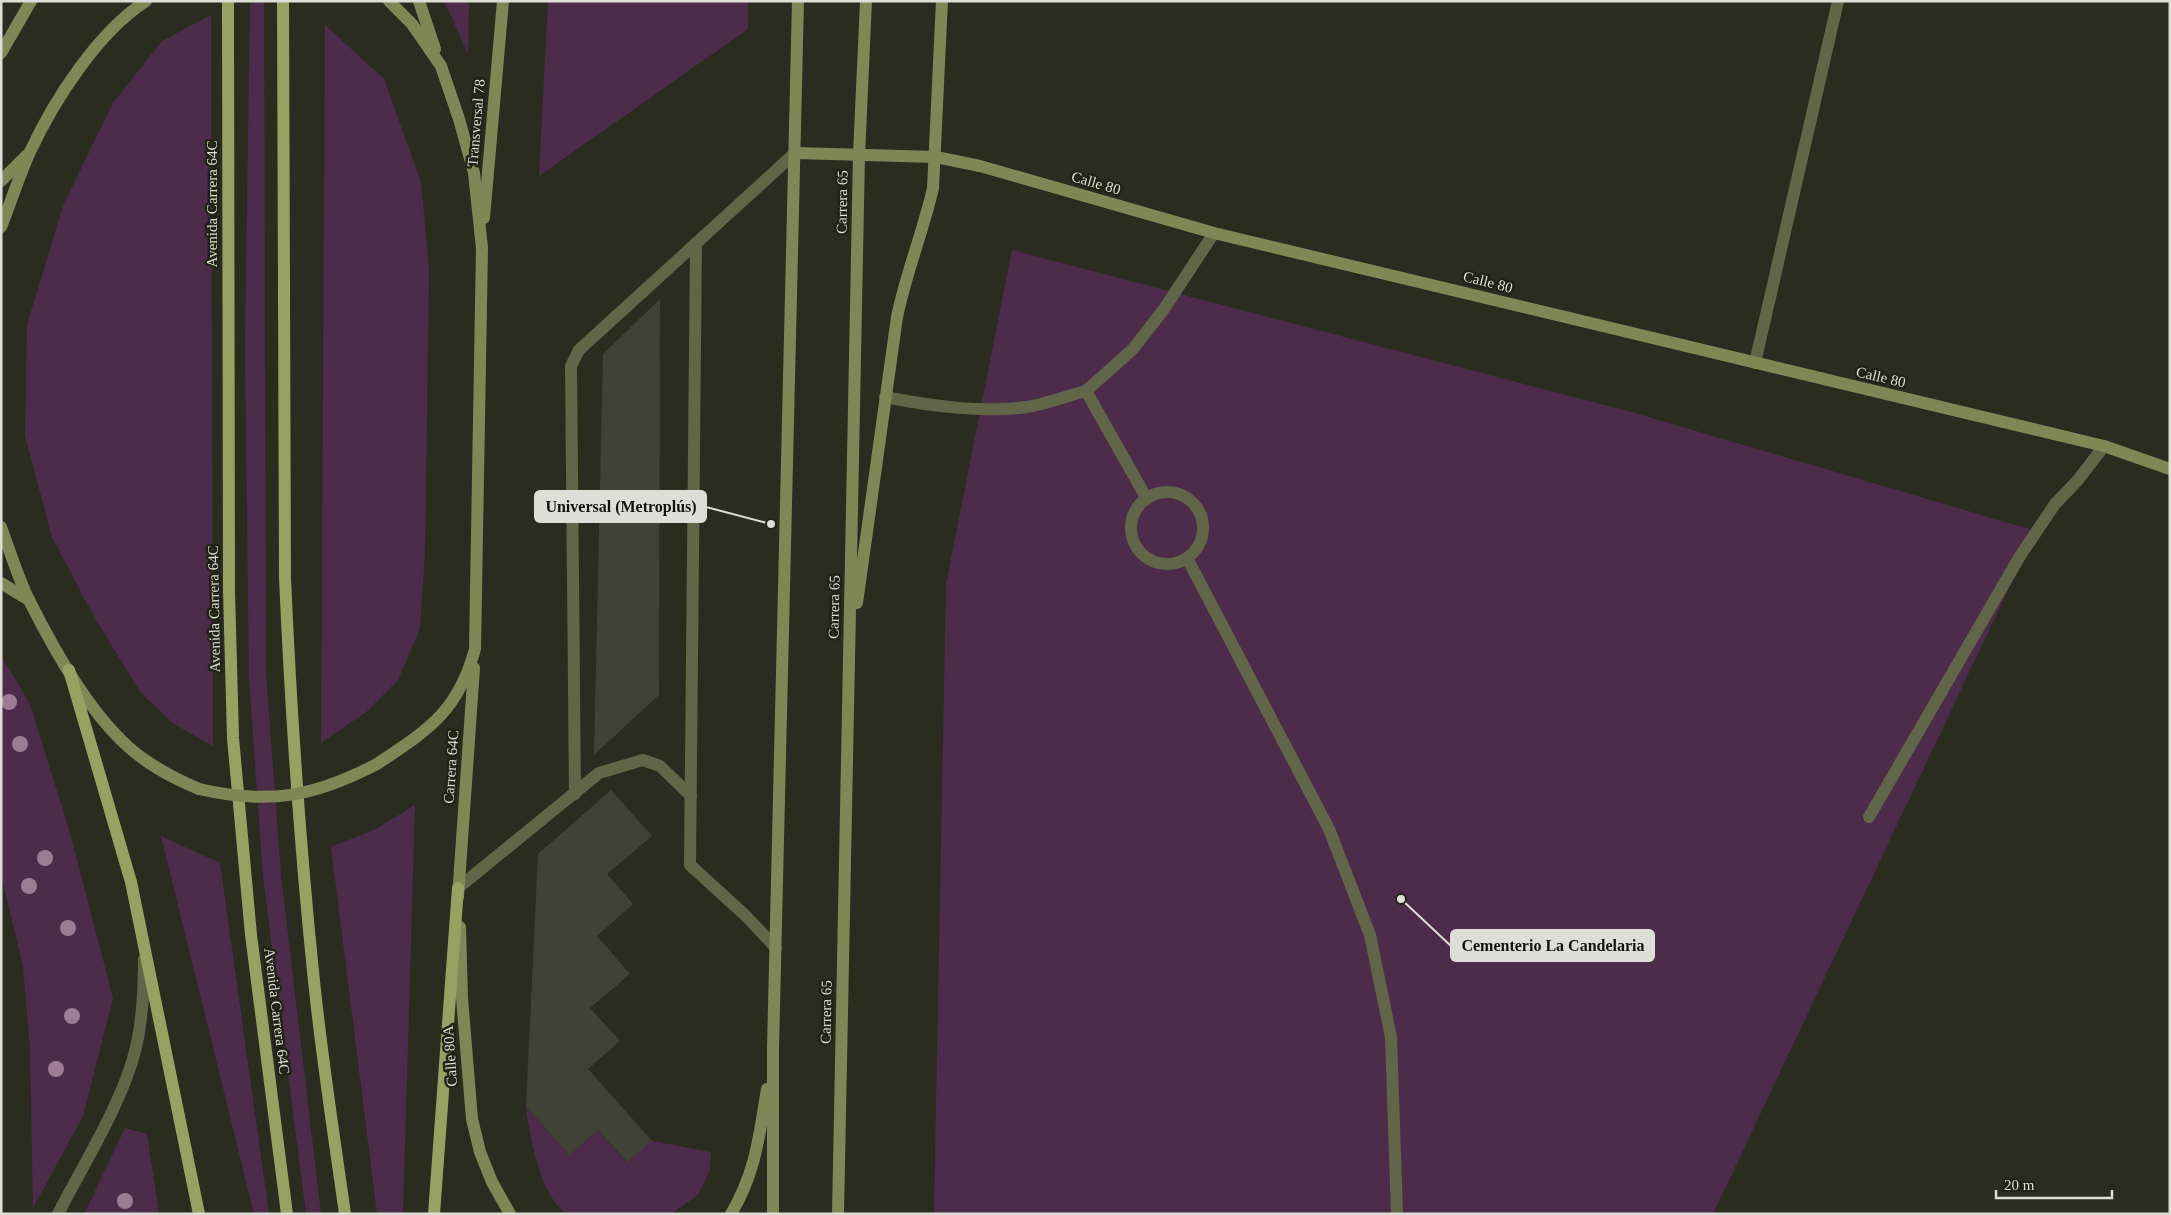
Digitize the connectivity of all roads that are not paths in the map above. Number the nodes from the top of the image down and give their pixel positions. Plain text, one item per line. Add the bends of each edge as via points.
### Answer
1 (31, 1) edge
2 (146, 1) edge
3 (228, 1) edge
4 (283, 1) edge
5 (389, 1) edge
6 (418, 1) edge
7 (503, 1) edge
8 (798, 1) edge
9 (866, 1) edge
10 (942, 1) edge
11 (1838, 1) edge
12 (136, 5) edge
13 (1, 53) edge
14 (441, 66) junction
15 (30, 151) junction
16 (795, 153) junction
17 (859, 155) junction
18 (936, 157) junction
19 (1, 181) edge
20 (1, 227) edge
21 (1214, 233) junction
22 (696, 243) junction
23 (482, 248) junction
24 (1755, 364) junction
25 (1086, 391) junction
26 (885, 397) junction
27 (2104, 446) junction
28 (2169, 468) edge
29 (1147, 498) junction
30 (1, 527) edge
31 (1187, 558) junction
32 (1, 583) edge
33 (29, 600) junction
34 (476, 649) junction
35 (849, 664) junction
36 (69, 670) junction
37 (575, 794) junction
38 (691, 796) junction
39 (1869, 817) dead end
40 (458, 888) junction
41 (144, 947) junction
42 (776, 948) junction
43 (774, 1050) junction
44 (58, 1214) edge
45 (199, 1214) edge
46 (287, 1214) edge
47 (344, 1214) edge
48 (434, 1214) edge
49 (510, 1214) edge
50 (731, 1214) edge
51 (773, 1214) edge
52 (838, 1214) edge
53 (1397, 1214) edge

1 - 13 main road
2 - 12 main road
3 - 46 main road, Avenida Carrera 64C via 229,581 233,738 251,935
4 - 47 main road via 288,660 314,983
5 - 14 main road via 412,24
6 - 14 main road
7 - 23 main road, Transversal 78
8 - 16 main road
9 - 17 main road, Carrera 65
10 - 18 main road
11 - 24 lane
12 - 15 main road via 94,49
14 - 23 main road via 474,173
15 - 19 main road
15 - 20 main road
16 - 17 main road, Calle 80
16 - 22 lane
16 - 42 main road
17 - 18 main road, Calle 80
17 - 35 main road, Carrera 65
18 - 21 main road, Calle 80 via 980,166
18 - 26 main road via 926,218 896,317
21 - 24 main road, Calle 80
21 - 25 lane via 1164,309 1133,349
22 - 37 lane via 579,350 571,366
22 - 38 lane
23 - 34 main road
24 - 27 main road, Calle 80
25 - 26 lane via 1028,407 996,409 930,406
25 - 29 lane
26 - 35 main road
27 - 28 main road, Calle 80
27 - 39 lane via 2055,504 2020,556
29 - 31 lane via 1160,493 1174,493 1187,498 1197,508 1202,536 1197,548
29 - 31 lane via 1137,508 1132,521 1131,536 1136,548 1146,558 1160,564
30 - 33 main road
31 - 53 lane via 1329,829 1370,935 1391,1037
32 - 33 main road
33 - 36 main road
34 - 36 main road, bridge via 459,693 426,731 349,779 314,792 278,797 231,796 199,789 162,772 122,742 95,710
34 - 40 main road, Carrera 64C
35 - 52 main road, Carrera 65
36 - 41 main road via 131,882
37 - 38 lane via 599,773 643,760 660,766
37 - 40 lane
38 - 42 lane via 690,865
40 - 48 main road
40 - 49 main road, Calle 80A via 462,998 472,1119 492,1182
41 - 44 lane via 144,986 136,1048 118,1096
41 - 45 main road
42 - 43 main road
43 - 50 main road via 755,1161
43 - 51 main road

